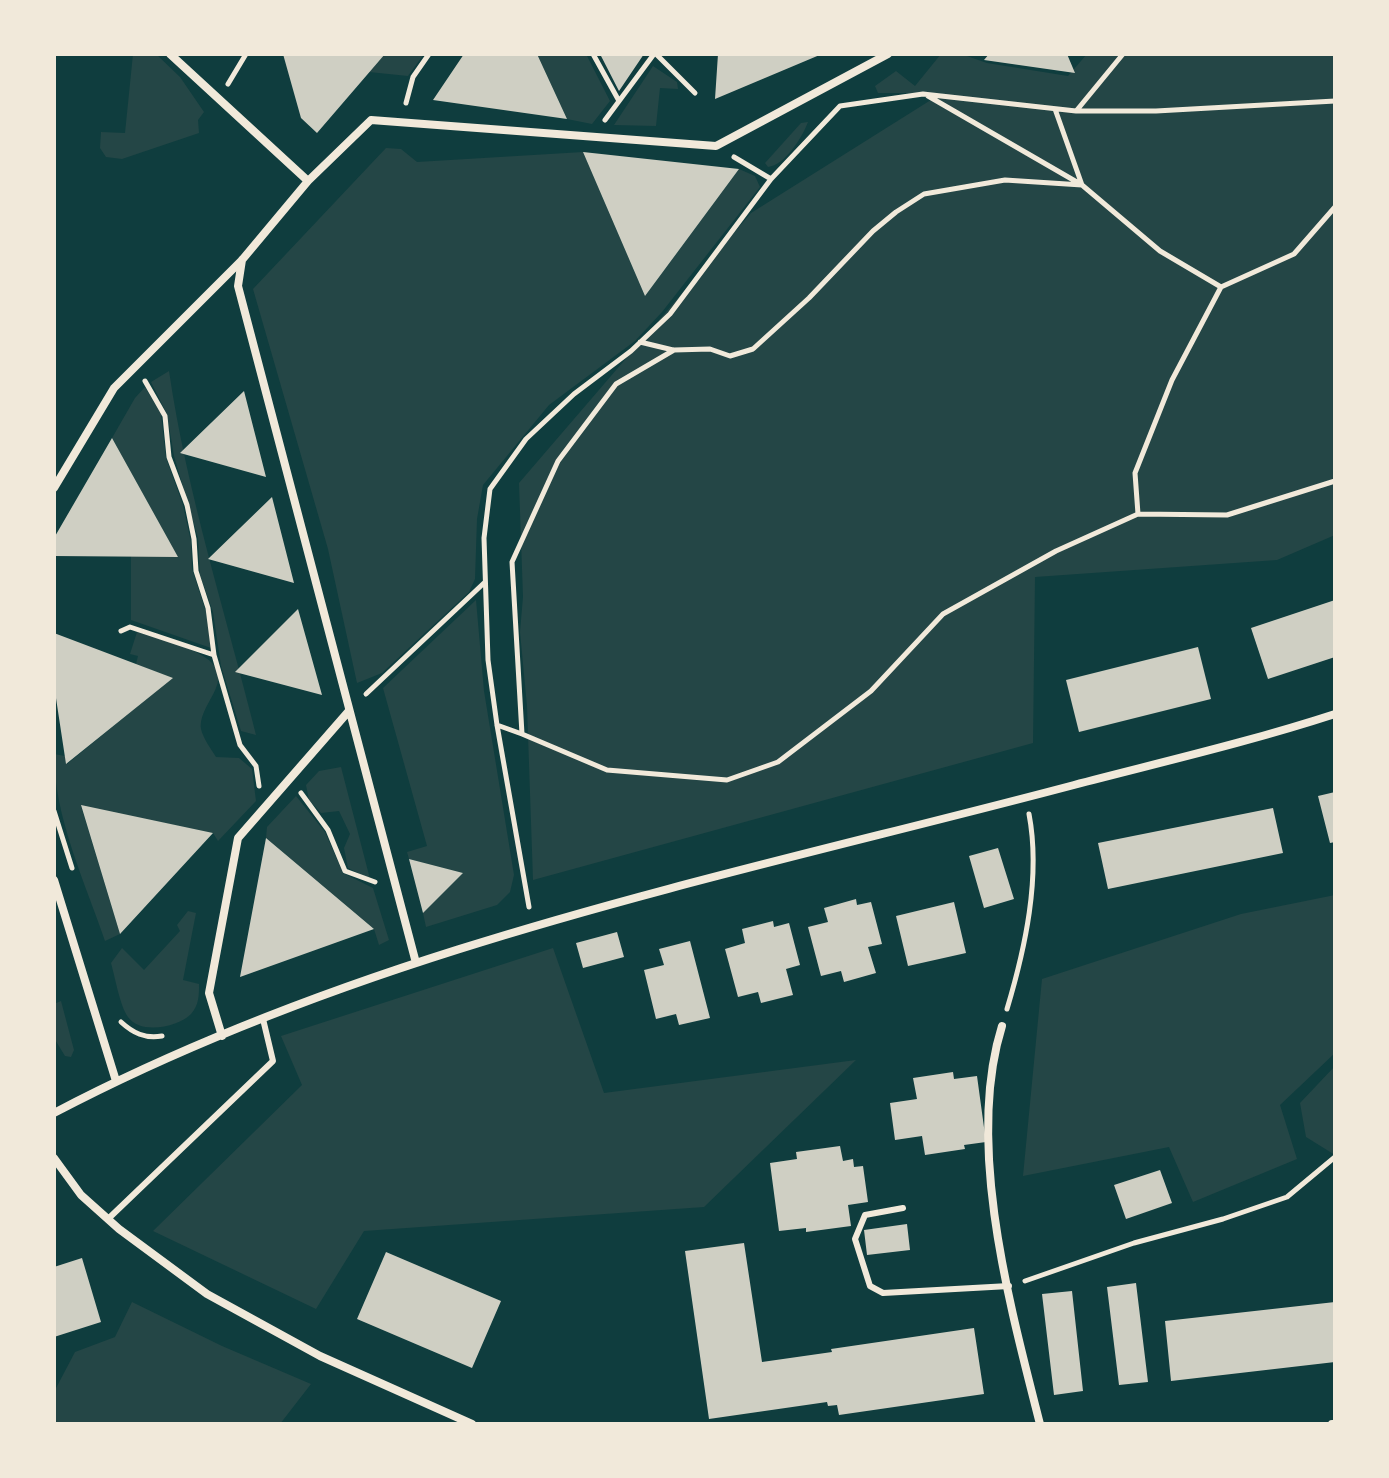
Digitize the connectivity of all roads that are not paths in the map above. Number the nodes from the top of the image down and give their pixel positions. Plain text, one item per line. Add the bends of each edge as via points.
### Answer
1 (170, 54) edge
2 (888, 54) edge
3 (308, 181) junction
4 (242, 260) junction
5 (54, 488) edge
6 (348, 712) junction
7 (1335, 714) edge
8 (54, 880) edge
9 (416, 963) junction
10 (263, 1019) junction
11 (1002, 1026) road end
12 (222, 1036) junction
13 (116, 1081) junction
14 (54, 1113) edge
15 (54, 1158) edge
16 (903, 1208) dead end
17 (108, 1219) junction
18 (1009, 1286) junction
19 (472, 1424) edge
20 (1040, 1424) edge

1 - 3 street
2 - 3 street via 716,146 371,120
3 - 4 street
4 - 5 street via 114,388
4 - 6 street via 238,286
6 - 9 street
6 - 12 street via 238,838 209,993
7 - 9 street via 640,897
8 - 13 street
9 - 10 street
10 - 12 street
10 - 17 lane via 273,1061
11 - 18 street via 990,1085 987,1156
12 - 13 street
13 - 14 street
15 - 17 street via 81,1195
16 - 18 lane via 865,1215 855,1239 870,1286 883,1293
17 - 19 street via 207,1294 320,1356
18 - 20 street

